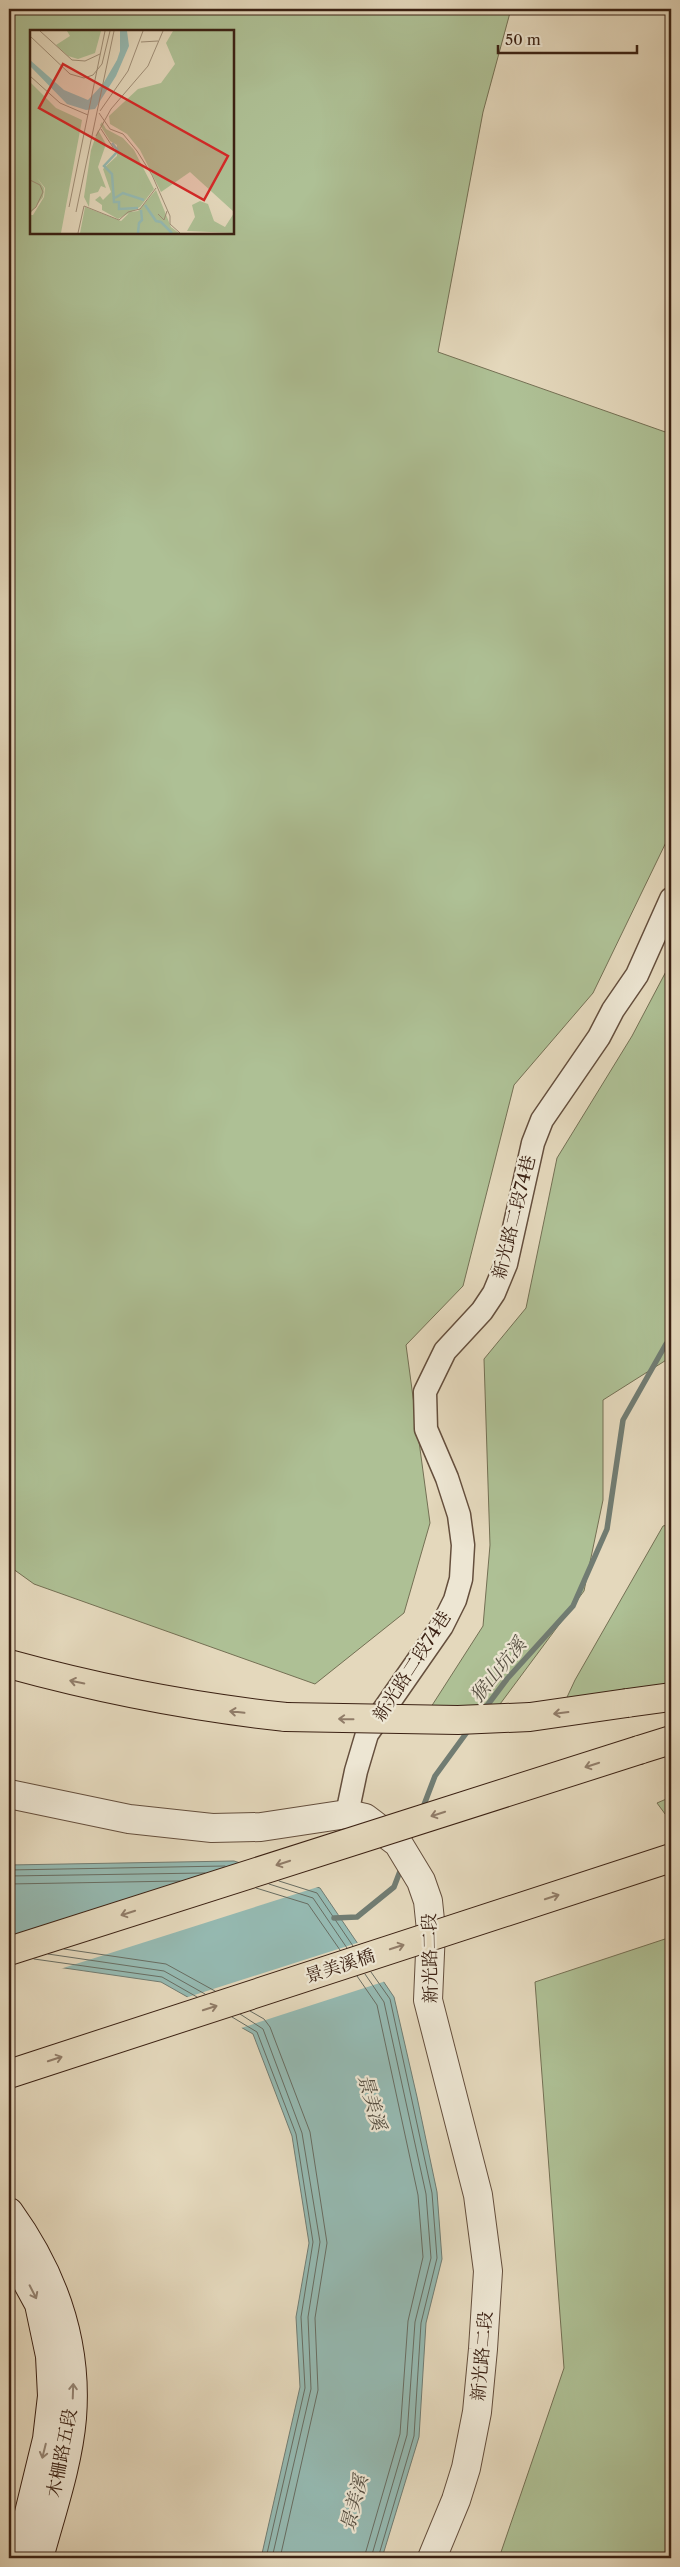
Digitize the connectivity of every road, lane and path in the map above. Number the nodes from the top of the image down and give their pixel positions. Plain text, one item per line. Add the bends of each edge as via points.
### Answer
1 (671, 899) edge
2 (9, 1664) edge
3 (671, 1697) edge
4 (671, 1740) edge
5 (9, 1794) edge
6 (356, 1816) junction
7 (671, 1858) edge
8 (9, 1950) edge
9 (9, 2074) edge
10 (9, 2212) edge
11 (9, 2249) edge
12 (18, 2558) edge
13 (39, 2558) edge
14 (432, 2558) edge

1 - 6 street, 新光路二段74巷 via 637,975 542,1120 533,1143 506,1264 494,1293 482,1311 445,1350 424,1392 426,1429 459,1515 463,1545 461,1579 442,1626 368,1734 356,1771
3 -> 2 highway, bridge via 530,1717 458,1720 286,1717 142,1696
4 -> 8 highway, bridge
5 - 6 street via 129,1819 196,1827 261,1827
6 - 14 street, 新光路二段 via 398,1843 421,1881 428,1901 431,1930 428,2000 478,2195 488,2270 477,2412 463,2476
9 -> 7 highway, 景美溪橋, bridge
13 -> 10 street, 木柵路五段 via 67,2447 73,2381 70,2348 60,2307 46,2271
11 -> 12 street, 木柵路五段 via 39,2304 50,2356 52,2396 47,2439

